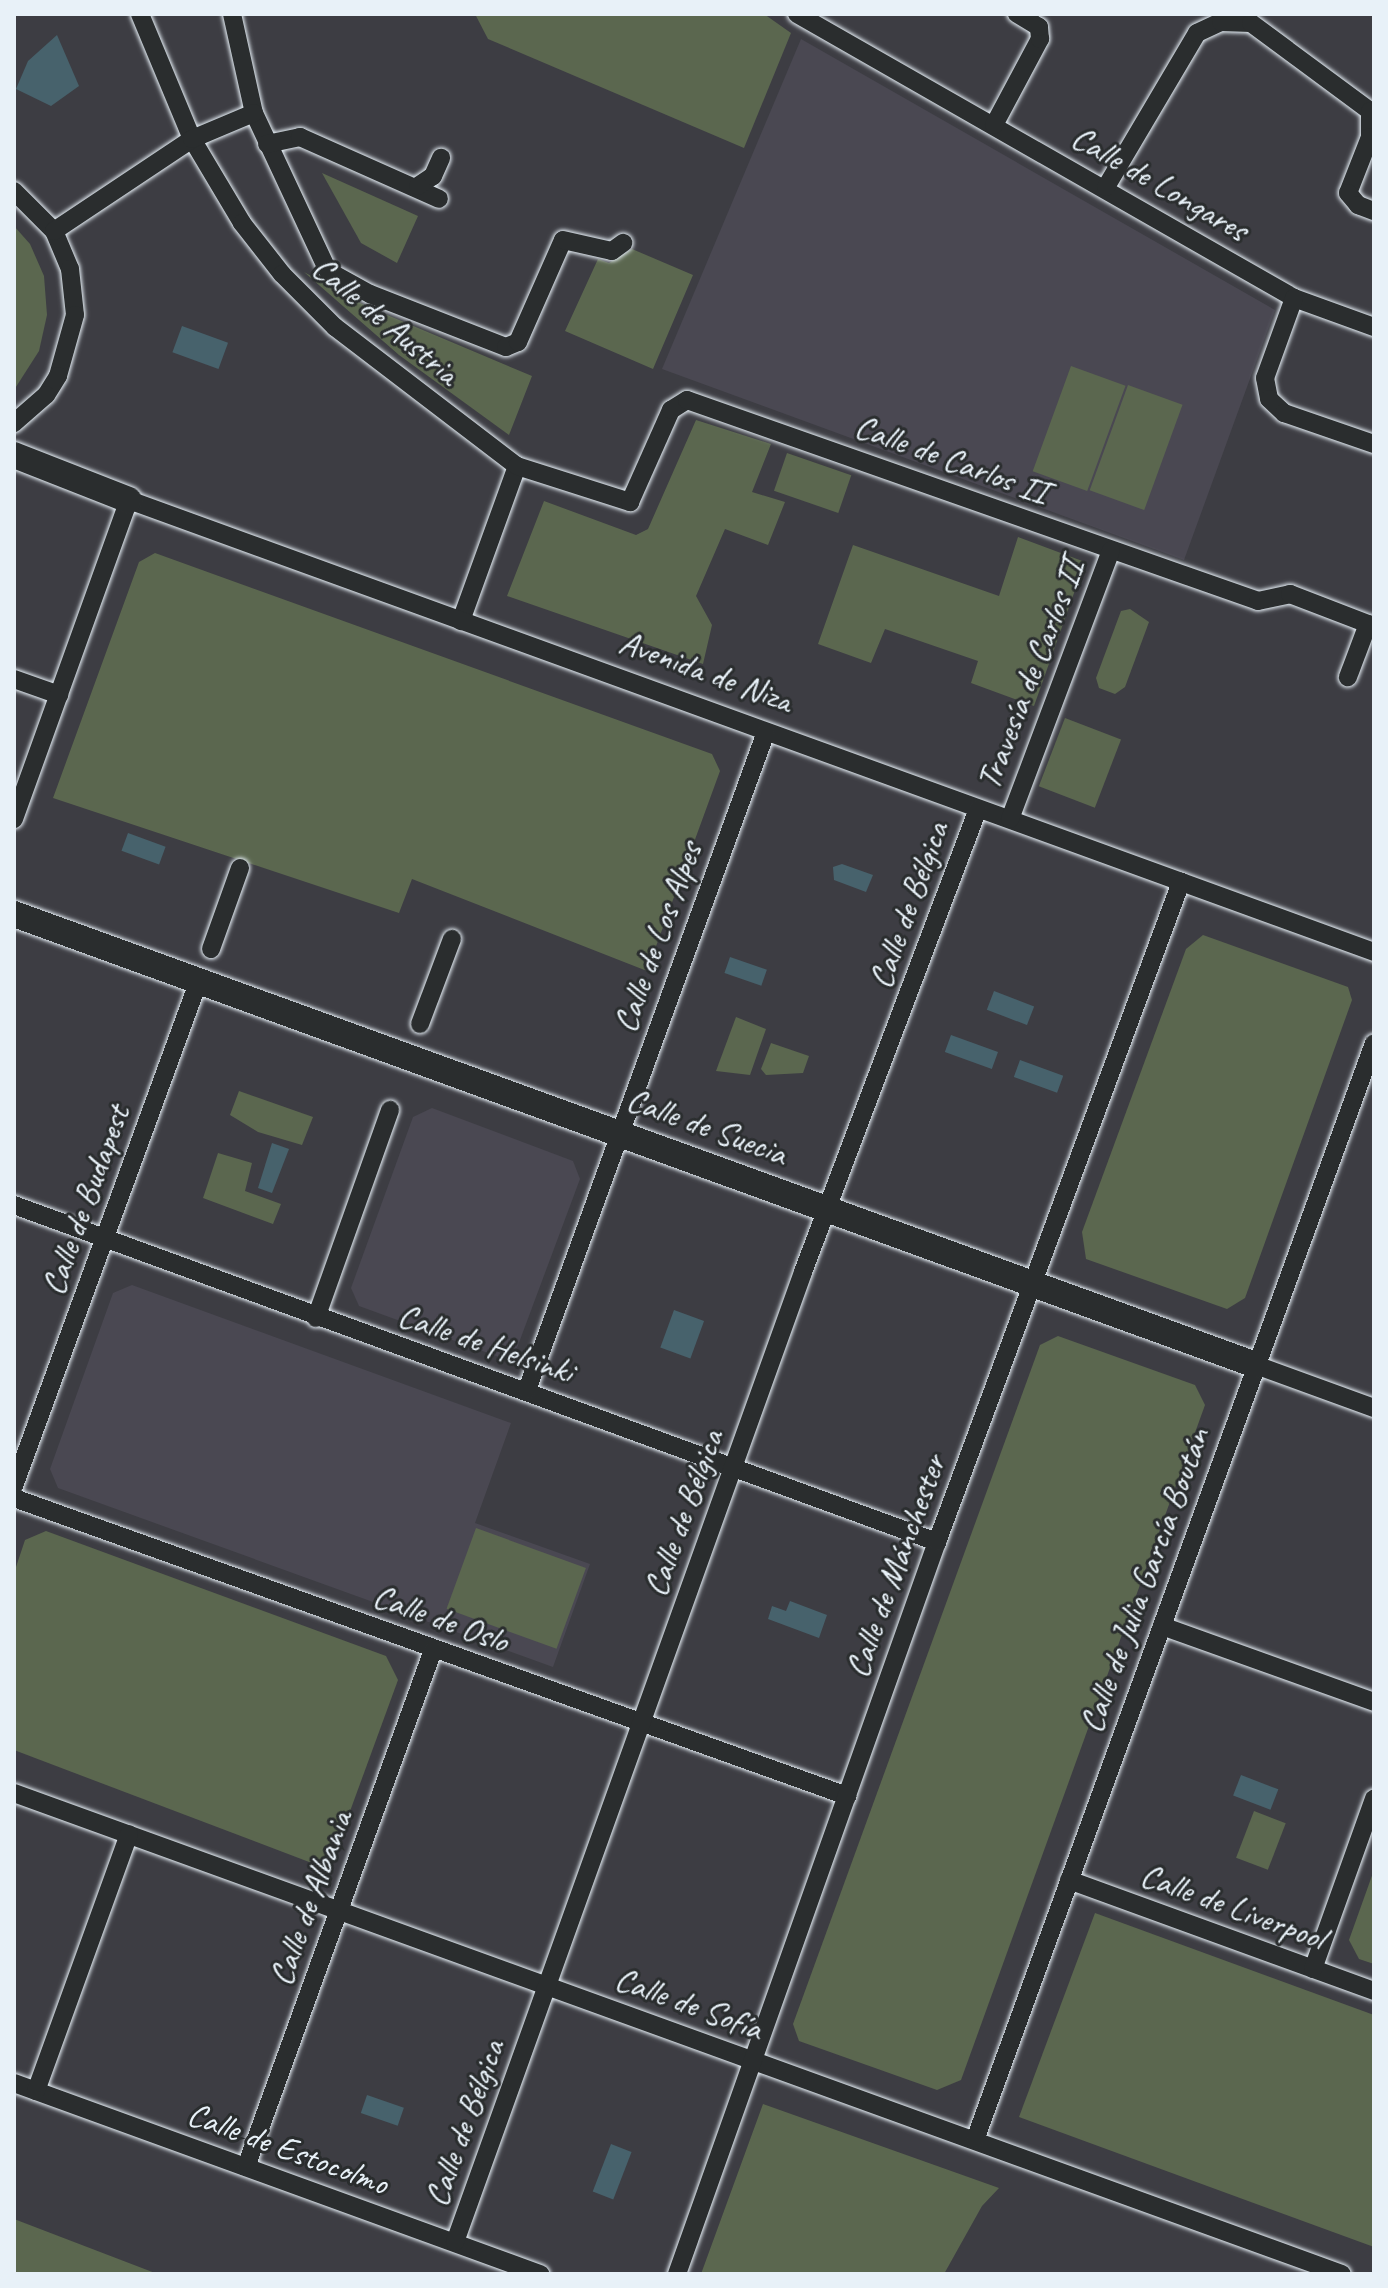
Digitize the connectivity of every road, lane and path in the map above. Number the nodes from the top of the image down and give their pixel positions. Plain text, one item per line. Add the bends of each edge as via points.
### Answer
1 (140, 14) edge
2 (232, 14) edge
3 (797, 14) edge
4 (1017, 14) edge
5 (254, 113) junction
6 (994, 125) junction
7 (192, 139) junction
8 (267, 144) junction
9 (441, 158) dead end
10 (418, 186) junction
11 (1106, 187) junction
12 (14, 191) edge
13 (439, 199) dead end
14 (1374, 211) edge
15 (571, 222) dead end
16 (54, 231) junction
17 (563, 240) junction
18 (623, 243) dead end
19 (1294, 298) junction
20 (1374, 327) edge
21 (14, 423) edge
22 (1374, 444) edge
23 (14, 455) edge
24 (517, 466) junction
25 (129, 500) junction
26 (1111, 550) junction
27 (461, 621) junction
28 (1348, 677) dead end
29 (14, 679) edge
30 (59, 695) junction
31 (766, 732) junction
32 (978, 809) junction
33 (14, 819) edge
34 (1010, 819) junction
35 (240, 868) dead end
36 (1181, 882) junction
37 (14, 914) edge
38 (452, 939) dead end
39 (211, 949) dead end
40 (1374, 952) edge
41 (199, 980) junction
42 (420, 1024) dead end
43 (1374, 1043) edge
44 (390, 1110) dead end
45 (620, 1132) junction
46 (14, 1205) edge
47 (828, 1209) junction
48 (105, 1237) junction
49 (1032, 1283) junction
50 (316, 1318) junction
51 (1256, 1365) junction
52 (527, 1390) junction
53 (1374, 1408) edge
54 (734, 1466) junction
55 (14, 1486) edge
56 (14, 1498) edge
57 (937, 1542) junction
58 (1162, 1626) junction
59 (433, 1650) junction
60 (1374, 1702) edge
61 (642, 1725) junction
62 (14, 1793) edge
63 (847, 1796) junction
64 (1374, 1799) edge
65 (129, 1834) junction
66 (1069, 1880) junction
67 (340, 1911) junction
68 (1313, 1969) junction
69 (548, 1986) junction
70 (1374, 1991) edge
71 (756, 2062) junction
72 (14, 2083) edge
73 (36, 2091) junction
74 (975, 2140) junction
75 (246, 2167) junction
76 (455, 2242) junction
77 (540, 2274) edge
78 (677, 2274) edge
79 (1342, 2274) edge

1 - 7 street, Calle de Austria
2 - 5 street
3 - 6 street, Calle de Longares
4 - 6 street via 1039,27 1040,39
5 - 7 street
5 - 8 street
6 - 11 street, Calle de Longares
7 - 16 street
7 - 24 street, Calle de Austria via 242,223 282,274 335,327
8 - 10 street via 300,137
8 - 17 street via 328,271 370,294 506,347 518,342
9 - 10 street via 433,176
10 - 13 street
11 - 14 street via 1197,33 1221,22 1251,23 1370,111 1370,137 1348,193 1358,205
11 - 19 street, Calle de Longares
12 - 16 street
15 - 17 street
16 - 21 street via 74,294 72,335 46,395
17 - 18 street via 612,251
19 - 20 street, Calle de Longares
19 - 22 street via 1265,378 1269,399 1284,413
23 - 25 street, Avenida de Niza
24 - 26 street, Calle de Carlos II via 630,502 671,410 687,400
24 - 27 street
25 - 27 street, Avenida de Niza
25 - 30 street
26 - 28 street, Calle de Carlos II via 1258,601 1290,594 1368,624
26 - 34 street, Travesía de Carlos II
27 - 31 street, Avenida de Niza
29 - 30 street
30 - 33 street
31 - 32 street, Avenida de Niza
31 - 45 street, Calle de Los Alpes
32 - 34 street, Avenida de Niza
32 - 47 street, Calle de Bélgica
34 - 36 street, Avenida de Niza
35 - 39 street
36 - 40 street, Avenida de Niza
36 - 49 street, Calle de Mánchester
37 - 41 street, Calle de Suecia
38 - 42 street
41 - 45 street, Calle de Suecia
41 - 48 street, Calle de Budapest
43 - 51 street, Calle de Julia García Boután
44 - 50 street
45 - 47 street, Calle de Suecia
45 - 52 street, Calle de Los Alpes
46 - 48 street, Calle de Helsinki
47 - 49 street, Calle de Suecia
47 - 54 street, Calle de Bélgica
48 - 50 street, Calle de Helsinki
48 - 55 street, Calle de Budapest
49 - 51 street, Calle de Suecia
49 - 57 street, Calle de Mánchester
50 - 52 street, Calle de Helsinki
51 - 53 street, Calle de Suecia
51 - 58 street, Calle de Julia García Boután
52 - 54 street, Calle de Helsinki
54 - 57 street, Calle de Helsinki
54 - 61 street, Calle de Bélgica
56 - 59 street, Calle de Oslo
57 - 63 street, Calle de Mánchester
58 - 60 street
58 - 66 street, Calle de Julia García Boután
59 - 61 street, Calle de Oslo
59 - 67 street, Calle de Albania
61 - 63 street, Calle de Oslo
61 - 69 street, Calle de Bélgica
62 - 65 street, Calle de Sofía
63 - 71 street, Calle de Mánchester
64 - 68 street
65 - 67 street, Calle de Sofía
65 - 73 street
66 - 68 street, Calle de Liverpool
66 - 74 street, Calle de Julia García Boután
67 - 69 street, Calle de Sofía
67 - 75 street, Calle de Albania
68 - 70 street, Calle de Liverpool
69 - 71 street, Calle de Sofía
69 - 76 street, Calle de Bélgica
71 - 74 street, Calle de Sofía
71 - 78 street, Calle de Mánchester
72 - 73 street, Calle de Estocolmo
73 - 75 street, Calle de Estocolmo
74 - 79 street, Calle de Sofía
75 - 76 street, Calle de Estocolmo
76 - 77 street, Calle de Estocolmo

